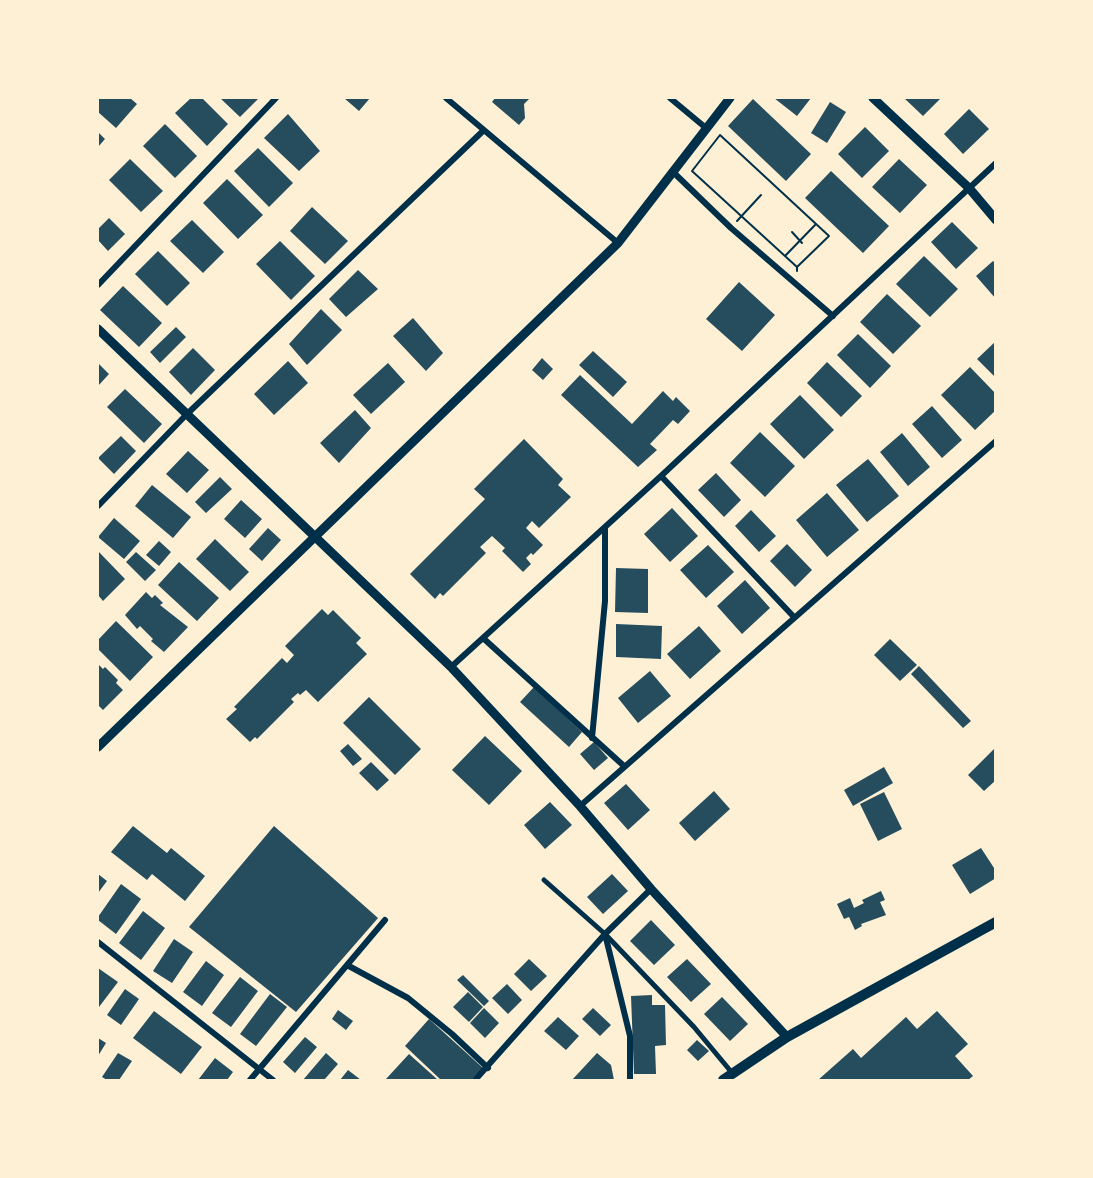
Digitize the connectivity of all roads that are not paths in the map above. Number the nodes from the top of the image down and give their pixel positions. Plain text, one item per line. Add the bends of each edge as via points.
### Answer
1 (276, 98) edge
2 (446, 98) edge
3 (670, 98) edge
4 (730, 98) edge
5 (873, 98) edge
6 (706, 128) junction
7 (484, 130) junction
8 (996, 163) edge
9 (672, 171) junction
10 (969, 188) junction
11 (996, 220) edge
12 (618, 243) junction
13 (98, 285) edge
14 (833, 316) junction
15 (98, 329) edge
16 (186, 415) junction
17 (996, 441) edge
18 (660, 476) junction
19 (98, 506) edge
20 (605, 527) junction
21 (314, 537) junction
22 (794, 616) junction
23 (483, 638) junction
24 (451, 667) junction
25 (592, 738) junction
26 (98, 747) edge
27 (624, 766) junction
28 (580, 806) junction
29 (544, 880) dead end
30 (651, 889) junction
31 (385, 920) dead end
32 (996, 922) edge
33 (605, 934) junction
34 (98, 942) edge
35 (347, 964) junction
36 (787, 1037) junction
37 (488, 1068) junction
38 (259, 1070) junction
39 (733, 1074) junction
40 (250, 1080) edge
41 (273, 1080) edge
42 (475, 1080) edge
43 (630, 1080) edge
44 (723, 1080) edge

1 - 13 street
2 - 7 street
3 - 6 street
4 - 6 street
5 - 10 street
6 - 9 street
7 - 12 street
7 - 16 street
8 - 10 street
9 - 12 street
9 - 14 street
10 - 11 street
10 - 14 street
12 - 21 street
14 - 18 street
15 - 16 street
16 - 19 street
16 - 21 street
17 - 22 street
18 - 20 street
18 - 22 street
20 - 23 street
20 - 25 street via 604,601
21 - 24 street
21 - 26 street
22 - 27 street
23 - 24 street
23 - 25 street
24 - 28 street
25 - 27 street
27 - 28 street
28 - 30 street
29 - 33 street
30 - 33 street
30 - 36 street
31 - 35 street
32 - 36 main road
33 - 37 street
33 - 39 street
33 - 43 street via 630,1036
34 - 38 street
35 - 37 street via 408,998
35 - 38 street
36 - 39 main road
37 - 42 street
38 - 40 street
38 - 41 street
39 - 44 main road

